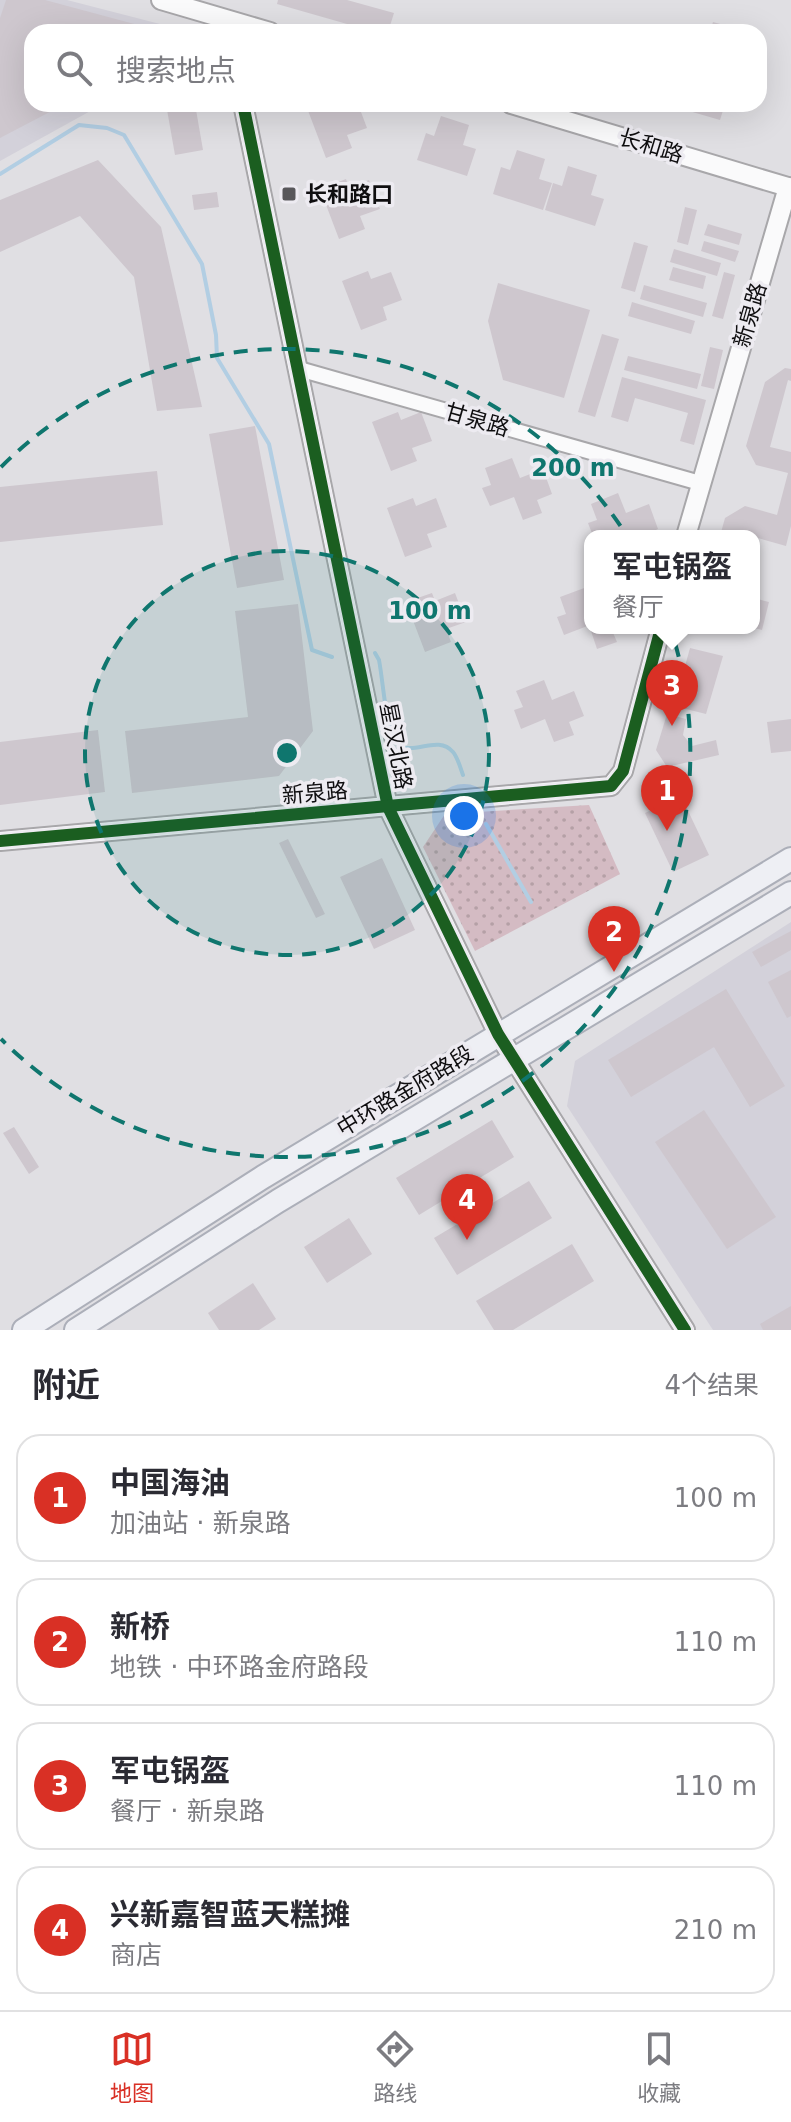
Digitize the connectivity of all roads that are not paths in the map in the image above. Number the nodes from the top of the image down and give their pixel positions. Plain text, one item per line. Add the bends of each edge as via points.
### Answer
1 (161, 0) edge
2 (231, 0) edge
3 (224, 24) edge
4 (227, 24) edge
5 (245, 112) edge
6 (538, 112) edge
7 (789, 187) edge
8 (299, 369) junction
9 (700, 483) junction
10 (688, 530) edge
11 (659, 634) edge
12 (388, 807) junction
13 (0, 841) edge
14 (791, 859) edge
15 (791, 893) edge
16 (498, 1034) junction
17 (515, 1060) junction
18 (24, 1330) edge
19 (76, 1330) edge
20 (685, 1330) edge

1 - 3 street
2 - 4 street
5 - 8 street, 星汉北路
6 - 7 street, 长和路
7 - 9 street, 新泉路
8 - 9 street, 甘泉路
8 - 12 street, 星汉北路
9 - 10 street, 新泉路
11 - 12 street, 新泉路 via 623,771 611,786
12 - 13 street, 新泉路
12 - 16 street, 星汉北路
14 - 16 main road, 中环路金府路段
15 - 17 main road, 中环路金府路段
16 - 17 street, 星汉北路
16 - 18 main road, 中环路金府路段
17 - 19 main road, 中环路金府路段 via 278,1201
17 - 20 street, 星汉北路

